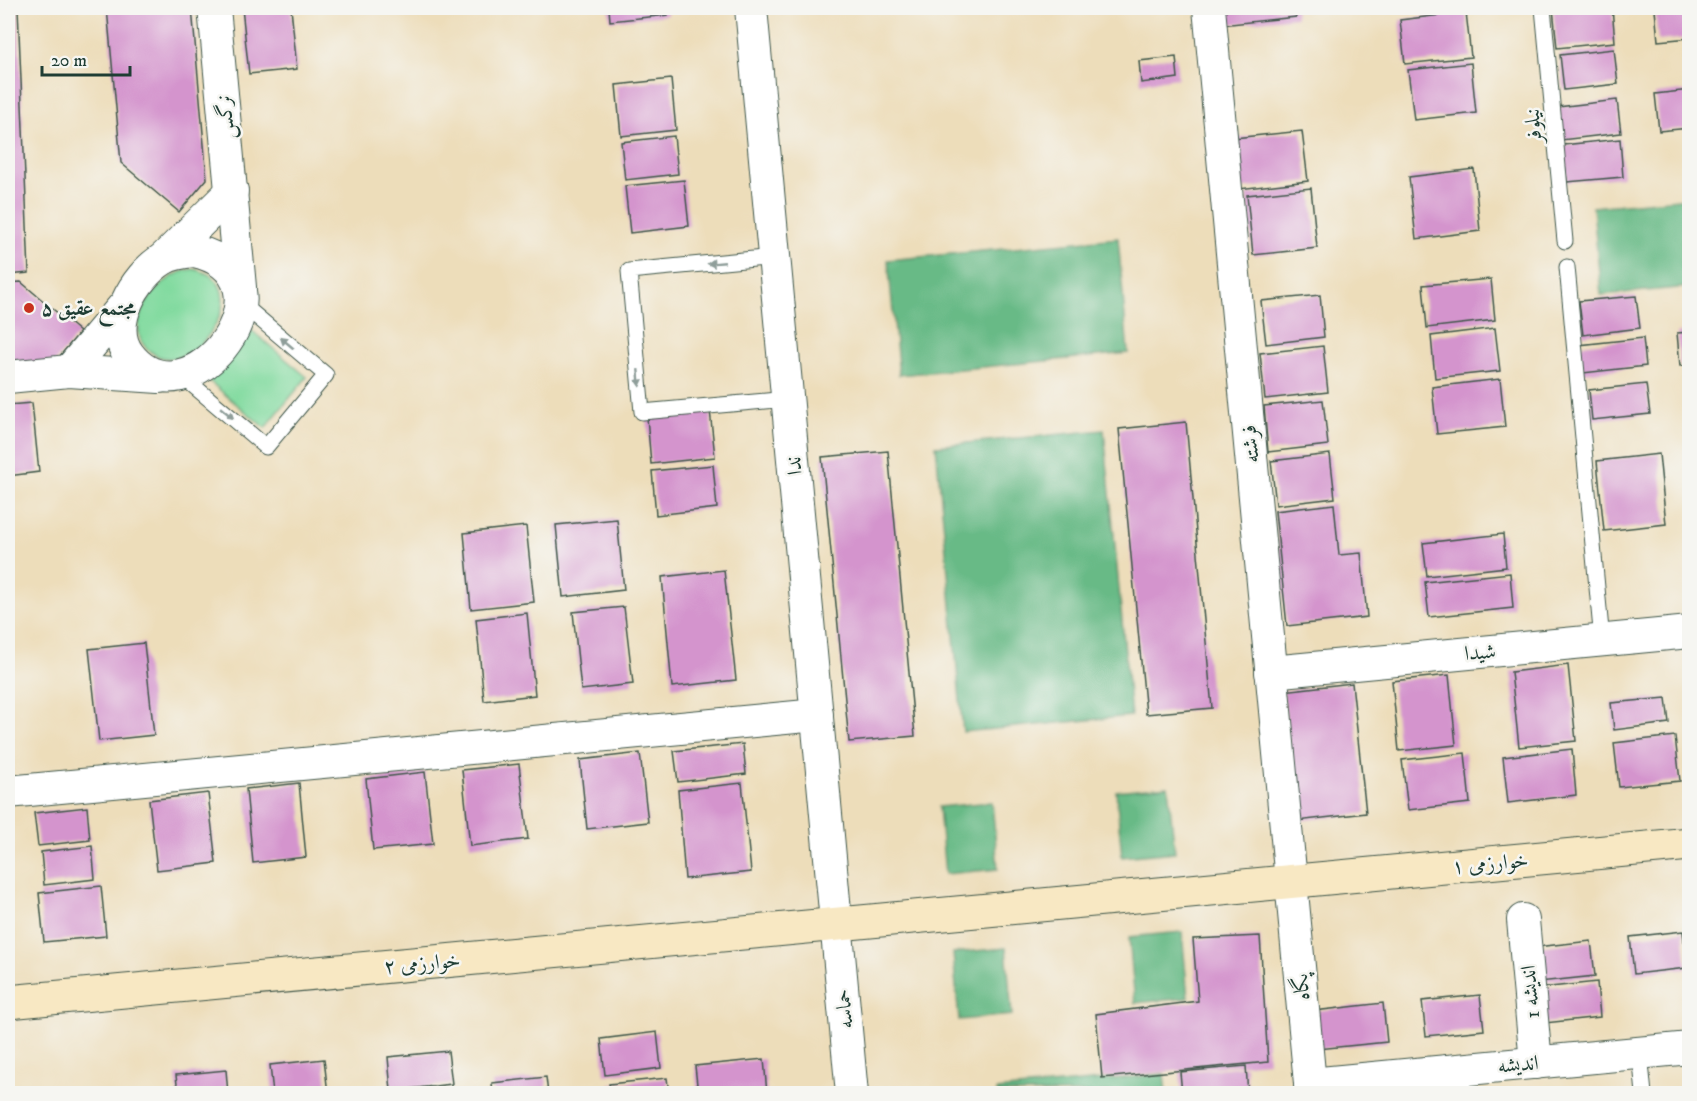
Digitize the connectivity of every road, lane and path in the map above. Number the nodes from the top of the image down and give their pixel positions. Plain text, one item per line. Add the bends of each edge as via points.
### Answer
1 (214, 8) edge
2 (750, 8) edge
3 (1209, 8) edge
4 (1543, 8) edge
5 (232, 191) junction
6 (1565, 241) dead end
7 (775, 257) junction
8 (163, 259) junction
9 (1567, 267) dead end
10 (241, 297) junction
11 (123, 307) junction
12 (69, 371) junction
13 (8, 377) edge
14 (175, 377) junction
15 (788, 399) junction
16 (1689, 632) edge
17 (1602, 641) junction
18 (1271, 672) junction
19 (817, 715) junction
20 (8, 792) edge
21 (1689, 844) edge
22 (1291, 882) junction
23 (1523, 920) dead end
24 (837, 924) junction
25 (8, 1002) edge
26 (1689, 1048) edge
27 (1640, 1053) junction
28 (1536, 1063) junction
29 (1310, 1089) edge
30 (852, 1094) edge
31 (1644, 1094) edge

1 - 5 street, نرگس
2 - 7 street, ندا
3 - 18 street, فرشته
4 - 6 lane, نیلوفر
5 - 8 street
5 - 10 street, نرگس
7 - 15 street, ندا
7 -> 15 lane via 629,271 642,412
8 - 10 street via 194,251 210,254 234,275
8 - 11 street
9 - 17 lane
10 - 14 street via 238,321 209,360 198,370
14 -> 10 lane via 266,447 326,375
11 - 12 street
11 - 14 street via 121,339 127,353 152,374
12 - 13 street
12 - 14 street
15 - 19 street, ندا
16 - 17 street, شیدا
17 - 18 street, شیدا
18 - 22 street, فرشته
19 - 20 street
19 - 24 street, ندا
21 - 22 street, خوارزمی ۱
22 - 24 street, خوارزمی ۱
22 - 29 street, پگاه
23 - 28 street, اندیشه 1
24 - 25 street, خوارزمی ۲
24 - 30 street, حماسه
26 - 27 street, اندیشه
27 - 28 street, اندیشه
27 - 31 lane
28 - 29 street, اندیشه

